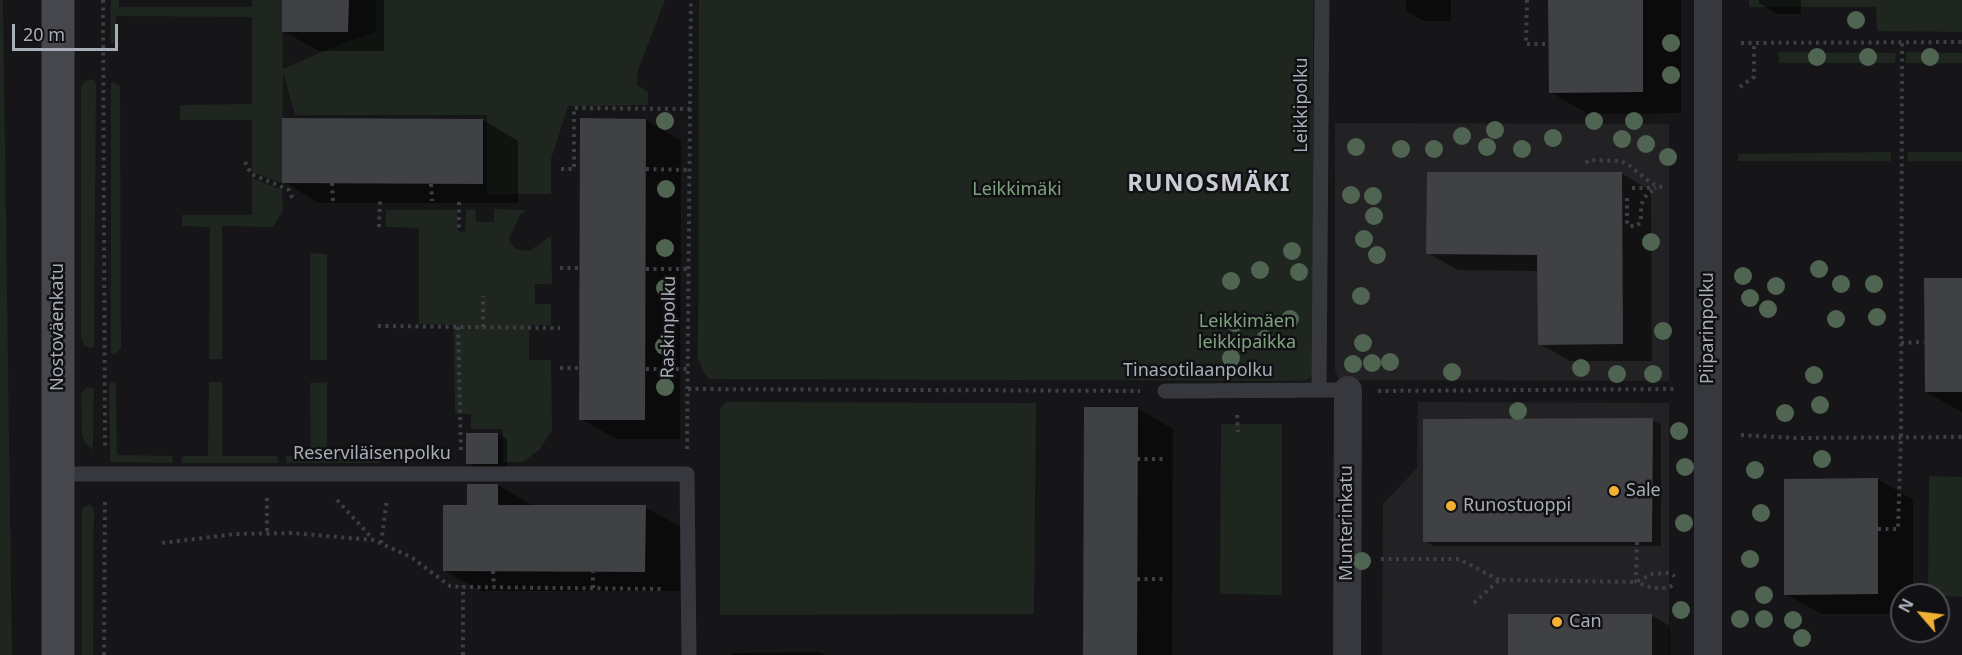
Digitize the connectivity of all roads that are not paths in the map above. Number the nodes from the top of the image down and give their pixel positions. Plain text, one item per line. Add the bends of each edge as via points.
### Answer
1 (58, 0) edge
2 (1322, 0) edge
3 (1708, 0) edge
4 (1319, 390) junction
5 (1348, 390) joint
6 (1165, 391) road end
7 (58, 474) junction
8 (58, 655) edge
9 (689, 655) edge
10 (1347, 655) edge
11 (1708, 655) edge

1 - 7 street, Nostoväenkatu
2 - 4 lane, Leikkipolku
3 - 11 street, Piiparinpolku
4 - 5 lane, Tinasotilaanpolku
4 - 6 lane, Tinasotilaanpolku
5 - 10 street, Munterinkatu
7 - 8 street, Nostoväenkatu
7 - 9 lane, Reserviläisenpolku via 687,474

